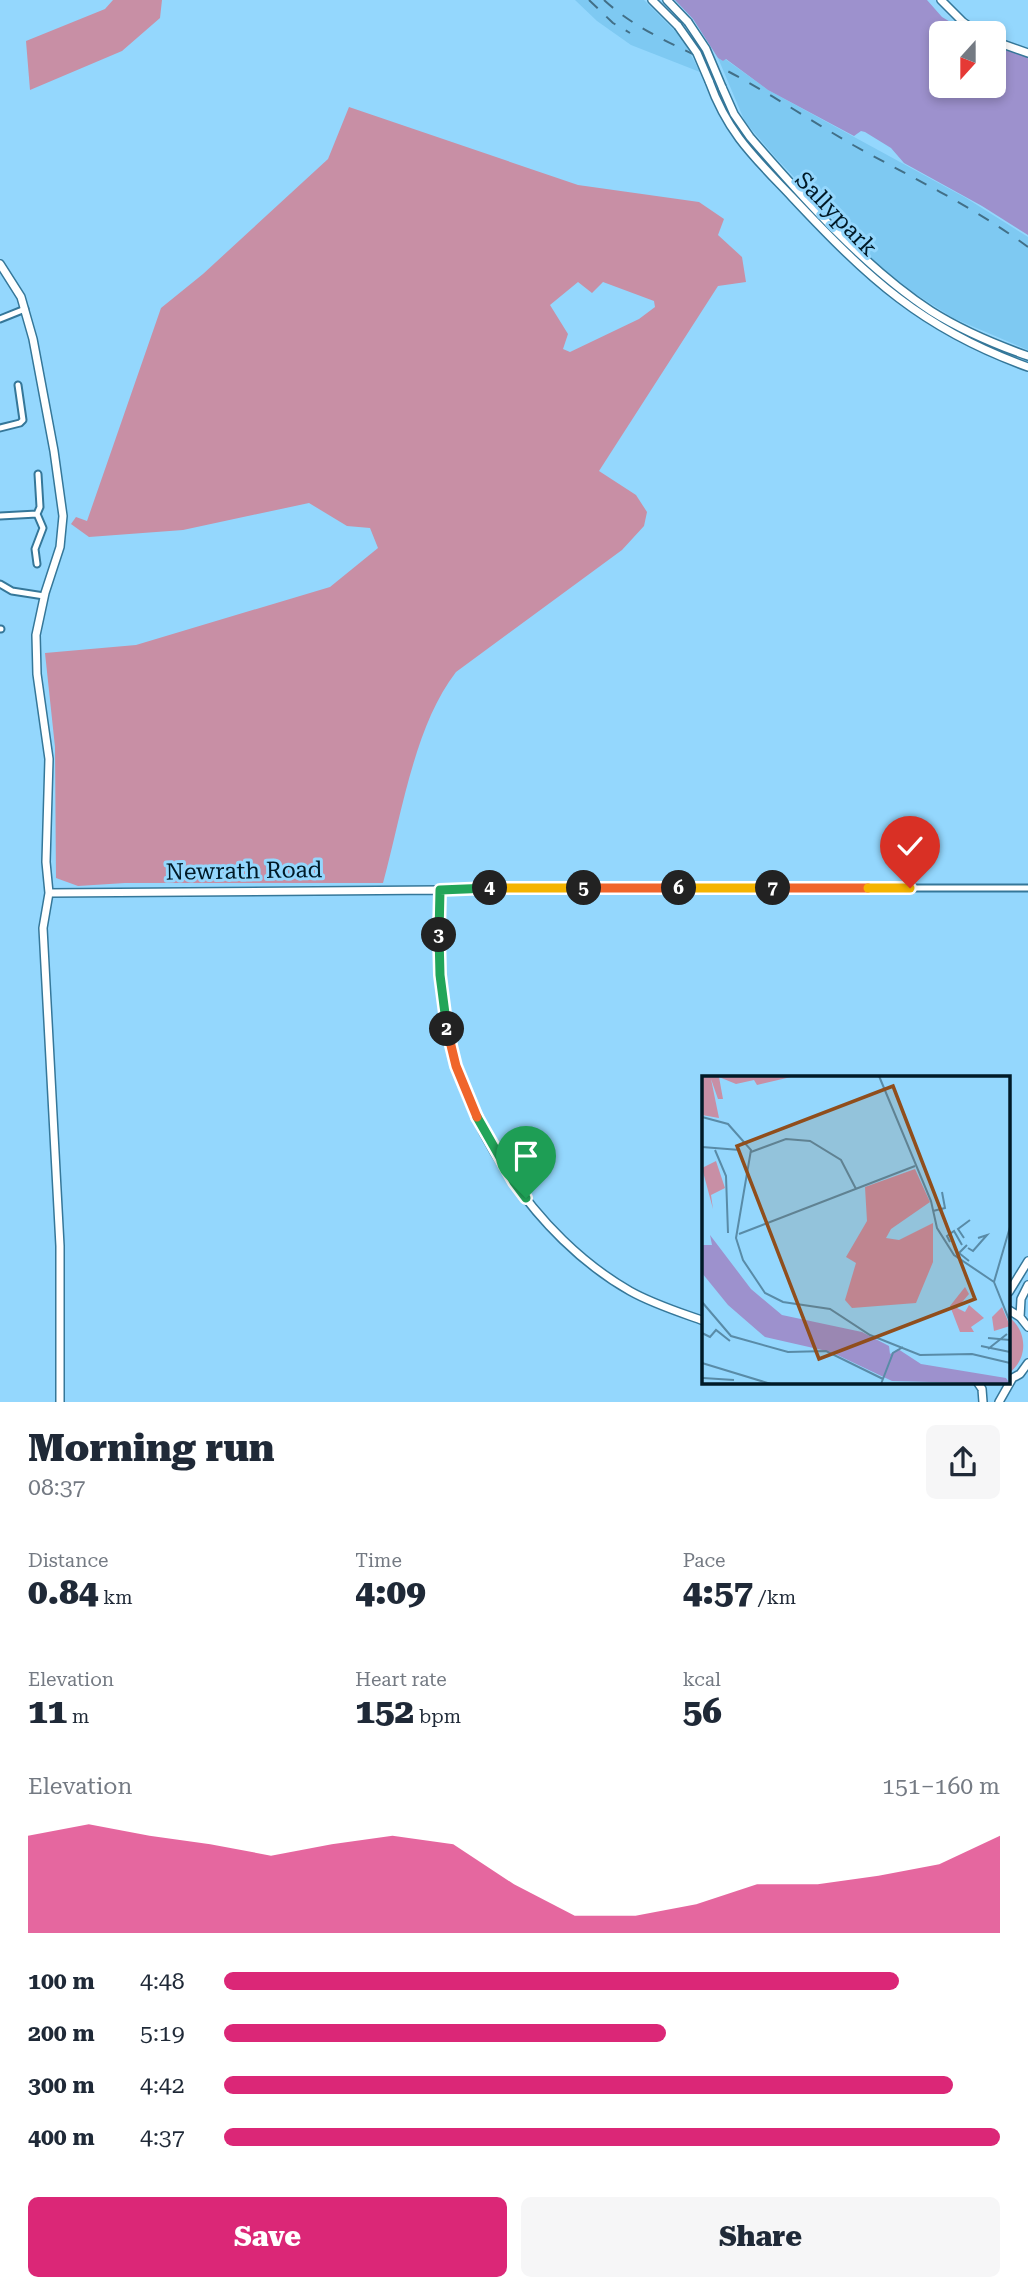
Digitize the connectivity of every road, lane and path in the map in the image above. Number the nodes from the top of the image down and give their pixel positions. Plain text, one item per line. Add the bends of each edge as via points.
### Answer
1 (652, 0) edge
2 (667, 0) edge
3 (941, 0) edge
4 (962, 21) edge
5 (1006, 45) edge
6 (1028, 52) edge
7 (0, 264) edge
8 (24, 309) junction
9 (0, 319) edge
10 (1028, 356) edge
11 (1028, 367) edge
12 (18, 384) dead end
13 (0, 428) edge
14 (38, 474) dead end
15 (37, 514) junction
16 (0, 516) edge
17 (37, 564) dead end
18 (0, 584) edge
19 (44, 596) junction
20 (1028, 888) edge
21 (440, 890) junction
22 (49, 893) junction
23 (1028, 1261) edge
24 (1028, 1285) edge
25 (1010, 1290) edge
26 (1010, 1311) edge
27 (1020, 1317) junction
28 (702, 1320) edge
29 (1028, 1327) edge
30 (1028, 1363) edge
31 (1024, 1374) edge
32 (1010, 1380) edge
33 (979, 1384) edge
34 (1008, 1384) edge
35 (60, 1402) edge
36 (983, 1402) edge
37 (999, 1402) edge

1 - 11 street, Sallypark, bridge via 696,52 723,116 740,141 861,268 940,328
2 - 10 street, Sallypark, bridge via 706,49 734,114 750,137 871,264 943,318
3 - 4 street
5 - 6 street
7 - 8 street
8 - 9 street
8 - 19 street via 41,380 63,516 60,547
12 - 13 street via 23,420
14 - 15 street
15 - 16 street
15 - 17 street via 43,528 35,549
18 - 19 street via 12,591
19 - 22 street via 35,658 50,759
20 - 21 street
21 - 22 street, Newrath Road
21 - 28 street via 444,1014 464,1091 490,1143 539,1214 596,1268 630,1291
22 - 35 street via 43,928 60,1246
23 - 25 street
24 - 27 street
26 - 27 street
27 - 29 street
30 - 31 street
31 - 32 street
33 - 36 street
34 - 37 street

